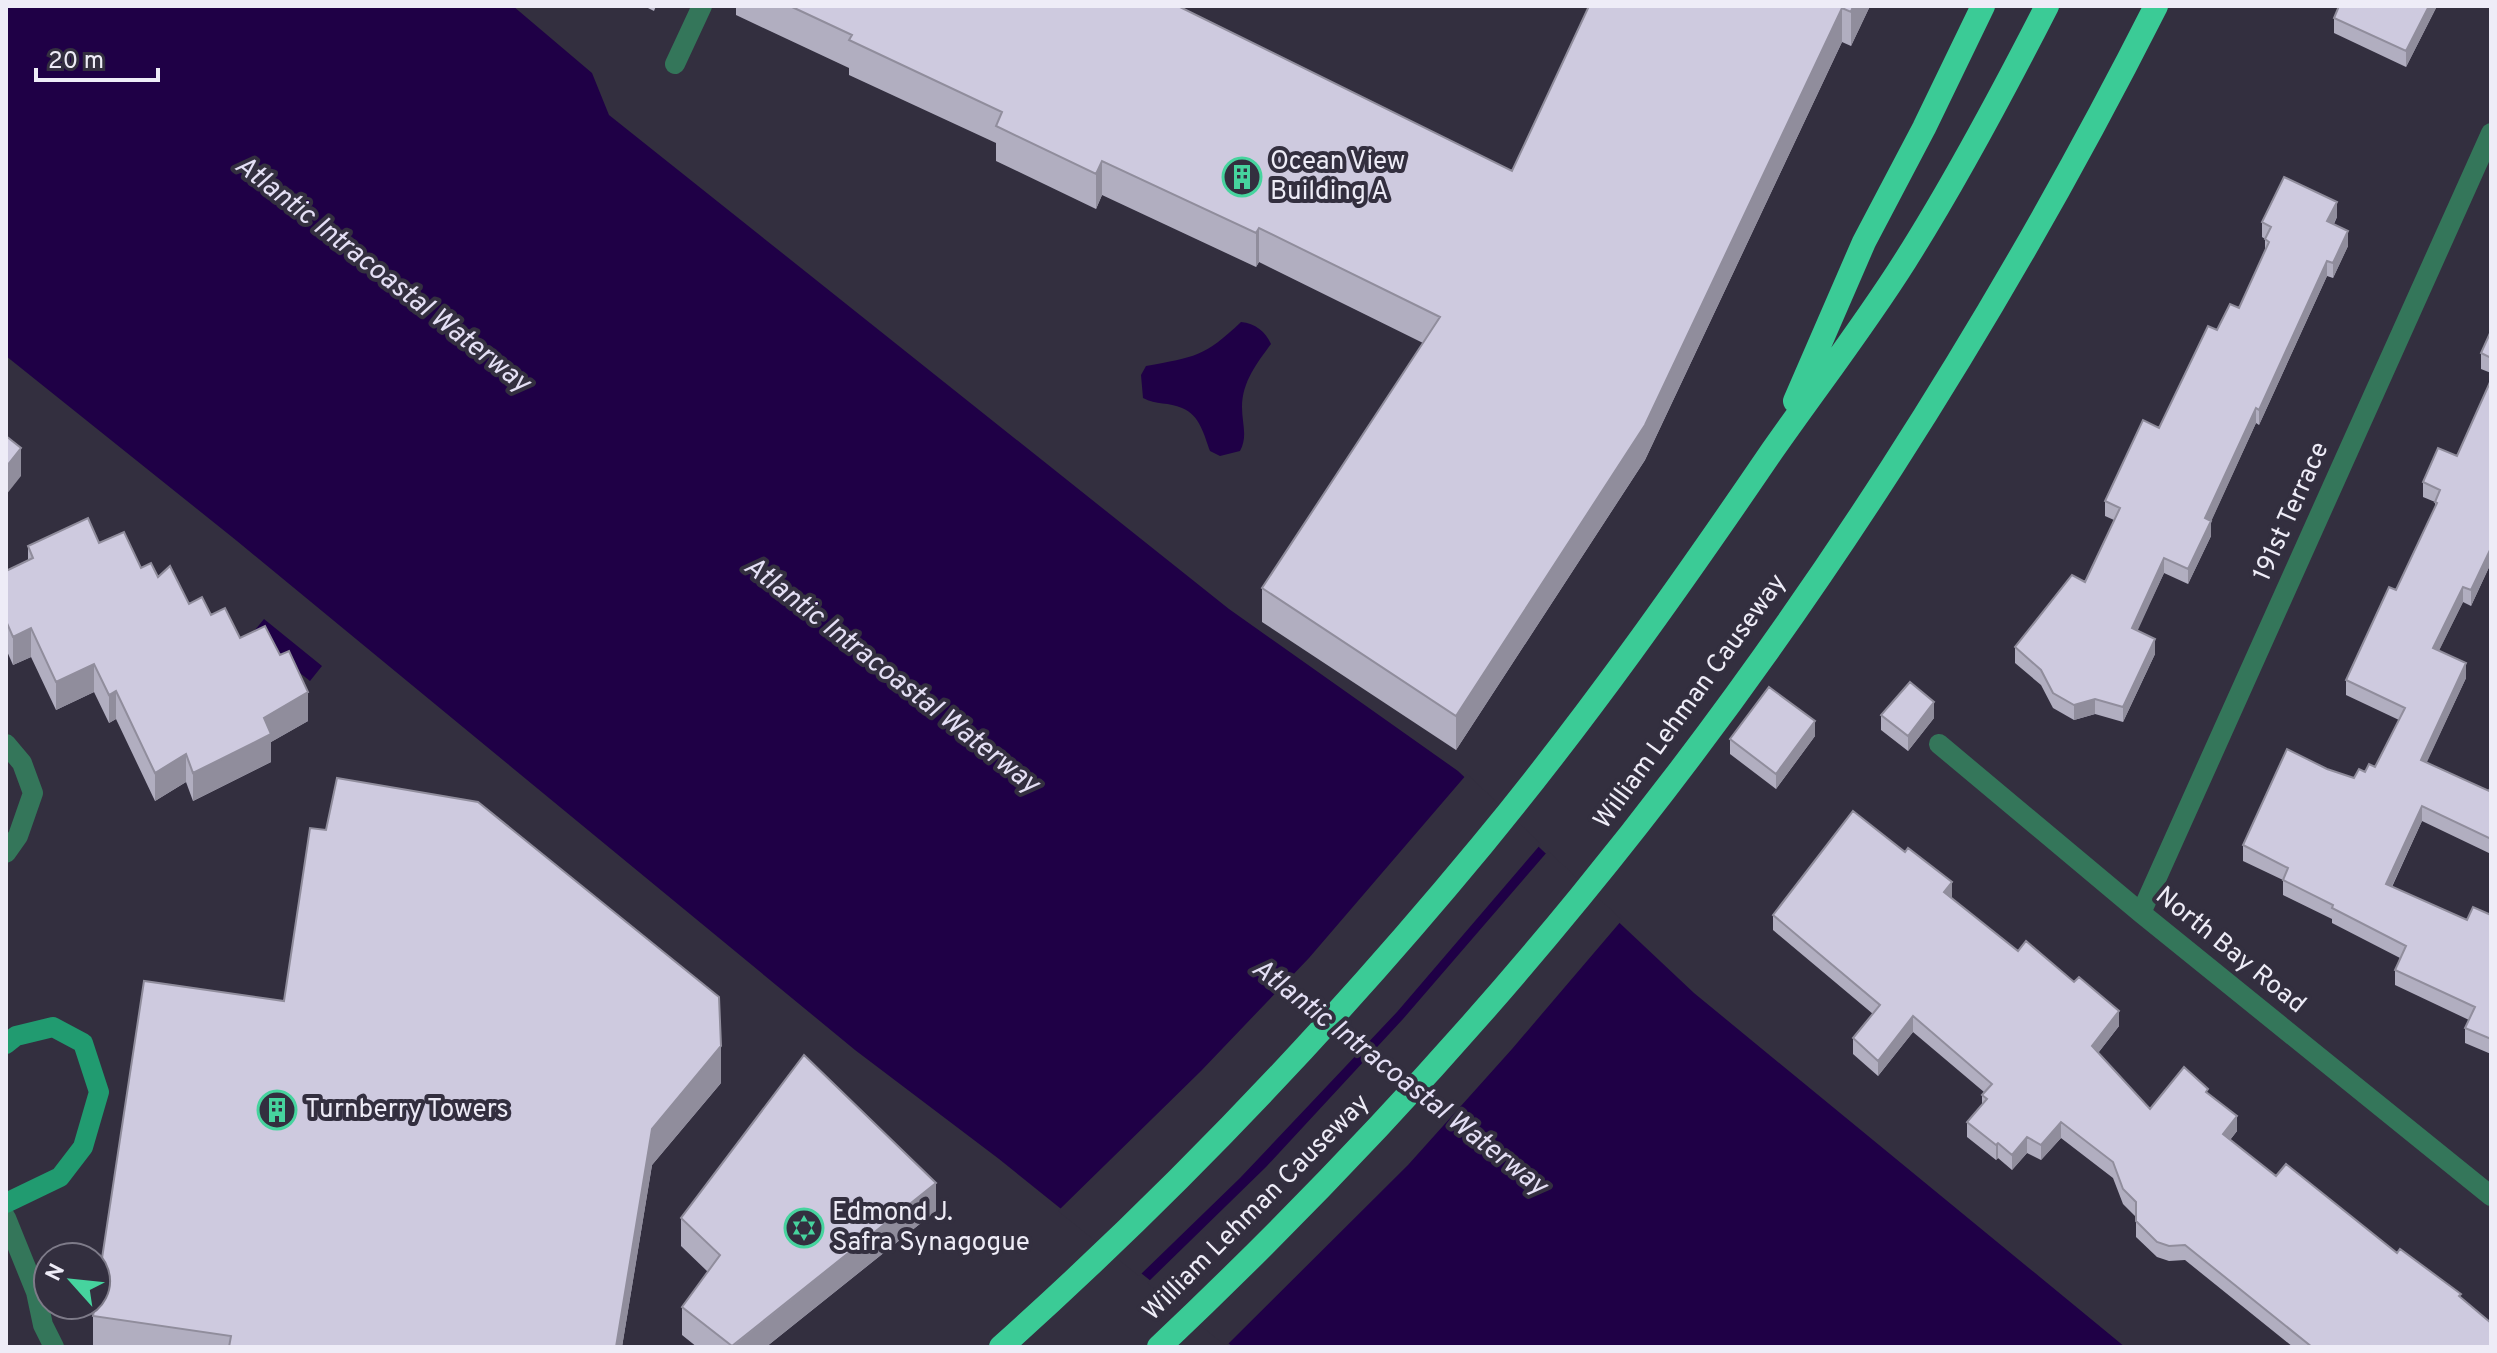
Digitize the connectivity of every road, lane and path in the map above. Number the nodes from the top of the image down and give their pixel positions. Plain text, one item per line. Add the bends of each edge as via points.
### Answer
1 (702, 6) edge
2 (1983, 6) edge
3 (2047, 6) edge
4 (2156, 6) edge
5 (675, 64) dead end
6 (2491, 133) edge
7 (1773, 451) junction
8 (6, 744) edge
9 (1939, 744) dead end
10 (6, 853) edge
11 (2141, 913) junction
12 (6, 1044) edge
13 (2491, 1196) edge
14 (6, 1203) edge
15 (6, 1218) edge
16 (54, 1347) edge
17 (1001, 1347) edge
18 (1159, 1347) edge

1 - 5 street
2 - 7 highway via 1864,242
3 - 7 highway via 1904,262
4 - 18 highway, William Lehman Causeway via 2066,176 1951,372 1828,562 1715,721 1487,1007 1282,1227
6 - 11 street, 191st Terrace
7 - 17 highway via 1606,688 1388,956 1185,1172
8 - 10 street via 22,763 33,793
9 - 11 street, North Bay Road
11 - 13 street, North Bay Road
12 - 14 street via 16,1036 53,1027 83,1043 99,1092 83,1147 60,1177
15 - 16 street

